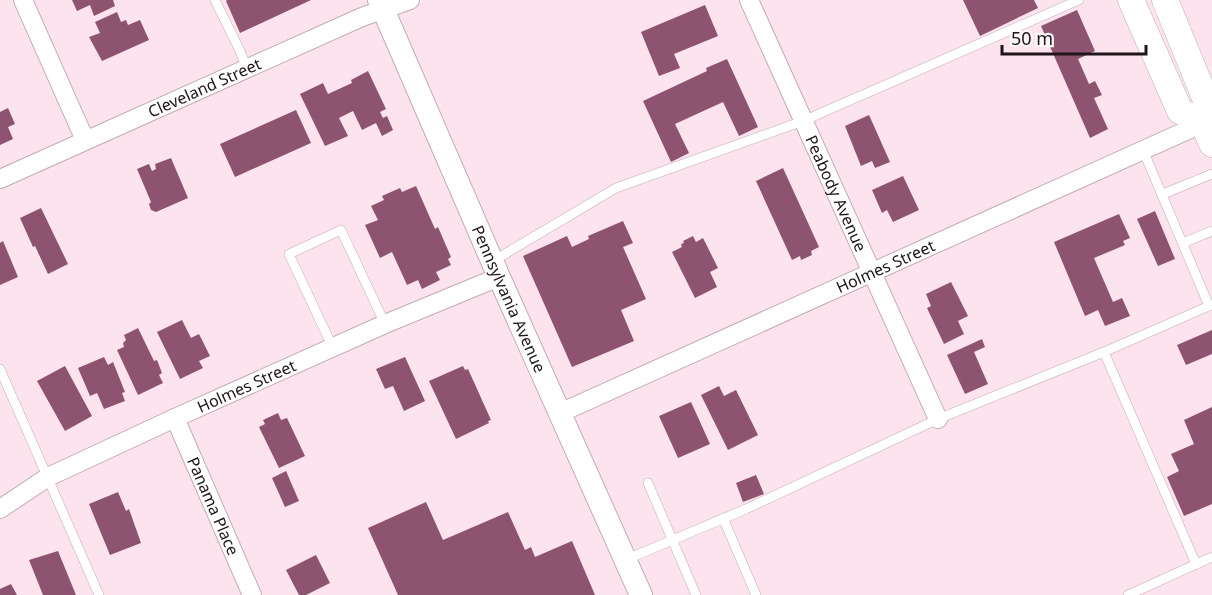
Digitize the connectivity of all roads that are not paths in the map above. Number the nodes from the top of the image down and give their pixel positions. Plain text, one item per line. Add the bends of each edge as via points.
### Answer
1 (23, 0) edge
2 (215, 0) edge
3 (410, 0) edge
4 (749, 0) edge
5 (1079, 0) edge
6 (1131, 0) edge
7 (1166, 0) edge
8 (382, 5) edge
9 (247, 68) junction
10 (803, 121) junction
11 (1209, 129) edge
12 (85, 140) junction
13 (1143, 150) junction
14 (1212, 174) edge
15 (0, 178) edge
16 (1163, 194) junction
17 (1212, 231) edge
18 (1183, 243) junction
19 (496, 269) junction
20 (872, 273) junction
21 (1210, 305) edge
22 (385, 324) junction
23 (333, 348) junction
24 (1104, 352) junction
25 (0, 369) edge
26 (560, 413) junction
27 (175, 418) junction
28 (938, 419) junction
29 (48, 477) junction
30 (648, 483) dead end
31 (0, 509) edge
32 (723, 518) junction
33 (673, 539) junction
34 (1212, 557) edge
35 (625, 560) junction
36 (1196, 564) junction
37 (99, 595) edge
38 (252, 595) edge
39 (641, 595) edge
40 (696, 595) edge
41 (756, 595) edge
42 (1128, 595) edge

1 - 12 street
2 - 9 lane
3 - 8 street, Cleveland Street
4 - 10 street, Peabody Avenue
5 - 10 lane
6 - 11 main road via 1180,111
7 - 11 main road via 1206,100
8 - 9 street, Cleveland Street
8 - 19 street, Pennsylvania Avenue
9 - 12 street, Cleveland Street
10 - 19 lane via 616,188
10 - 20 street, Peabody Avenue
11 - 13 street, Holmes Street
12 - 15 street, Cleveland Street
13 - 16 lane
13 - 20 street, Holmes Street
14 - 16 lane
16 - 18 lane
17 - 18 lane
18 - 21 lane
19 - 22 street, Holmes Street
19 - 26 street, Pennsylvania Avenue
20 - 26 street, Holmes Street
20 - 28 street, Peabody Avenue
21 - 24 lane
22 - 23 street, Holmes Street
22 - 23 lane via 341,230 289,255
23 - 27 street, Holmes Street
24 - 28 lane
24 - 36 lane
25 - 29 lane
26 - 35 street, Pennsylvania Avenue
27 - 29 street, Holmes Street
27 - 38 street, Panama Place
28 - 32 lane
29 - 31 street, Holmes Street
29 - 37 lane
30 - 33 lane
32 - 33 lane
32 - 41 lane
33 - 35 lane
33 - 40 lane
34 - 36 lane
35 - 39 street, Pennsylvania Avenue
36 - 42 lane

